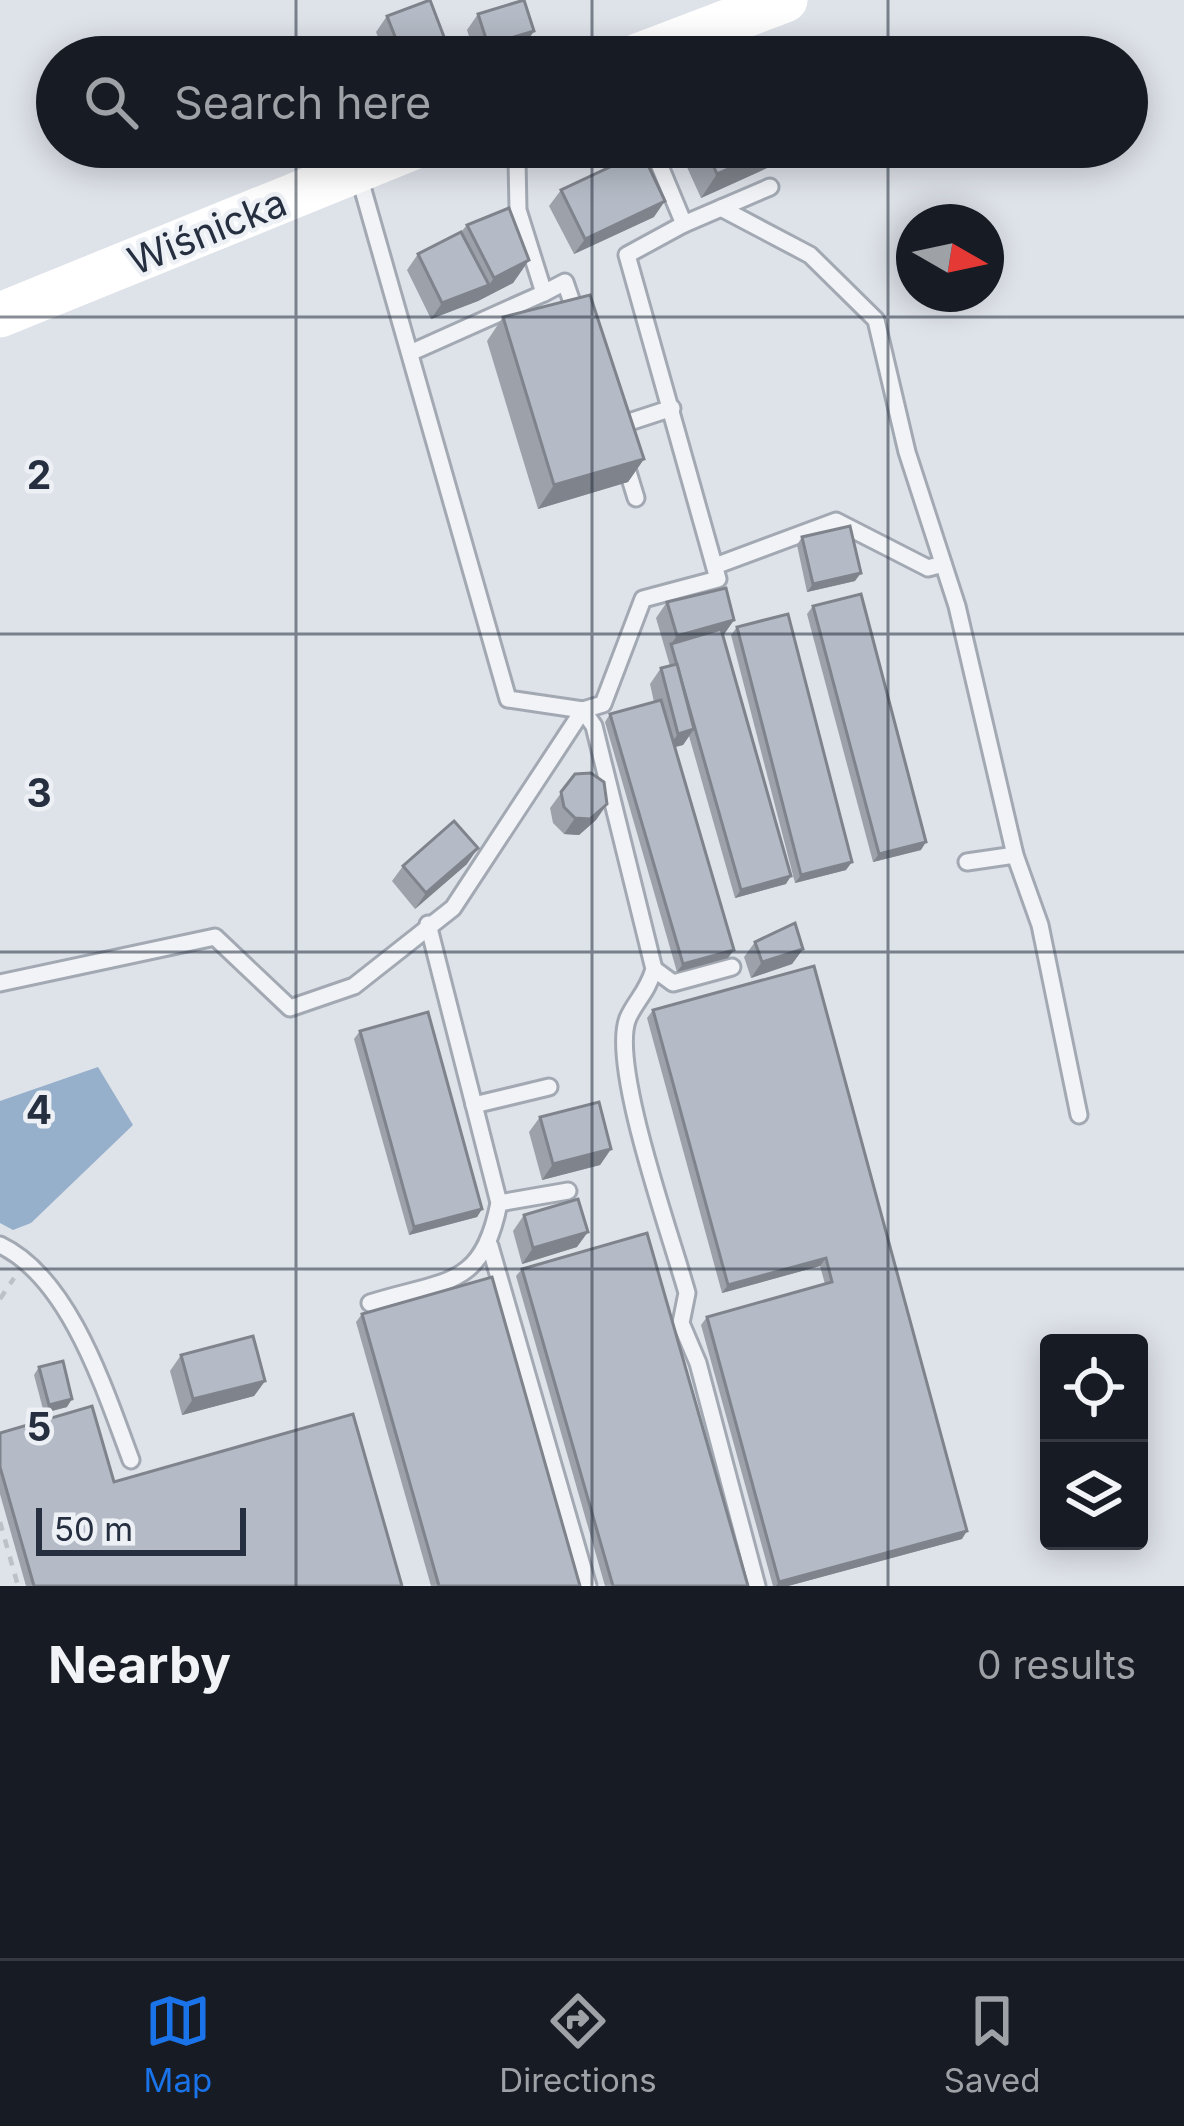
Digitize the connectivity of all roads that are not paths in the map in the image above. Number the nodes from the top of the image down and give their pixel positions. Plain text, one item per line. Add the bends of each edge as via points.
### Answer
1 (784, 0) edge
2 (690, 36) edge
3 (362, 168) edge
4 (518, 168) edge
5 (661, 168) edge
6 (357, 170) junction
7 (770, 187) dead end
8 (721, 208) junction
9 (684, 224) junction
10 (544, 293) junction
11 (0, 315) edge
12 (579, 324) edge
13 (410, 352) junction
14 (607, 406) edge
15 (672, 408) junction
16 (614, 427) junction
17 (636, 498) dead end
18 (943, 564) junction
19 (715, 566) junction
20 (583, 710) junction
21 (1015, 855) junction
22 (967, 862) dead end
23 (428, 924) junction
24 (732, 967) dead end
25 (654, 969) junction
26 (0, 983) edge
27 (549, 1087) dead end
28 (474, 1106) junction
29 (1079, 1114) dead end
30 (568, 1191) dead end
31 (499, 1203) junction
32 (0, 1245) edge
33 (490, 1246) junction
34 (370, 1303) dead end
35 (131, 1460) dead end
36 (588, 1586) edge
37 (757, 1586) edge

1 - 2 main road
3 - 6 main road, Wiśnicka
4 - 10 lane via 518,210
5 - 9 lane
6 - 11 main road, Wiśnicka
6 - 13 lane
7 - 8 lane
8 - 9 lane
8 - 18 lane via 810,255 876,320
9 - 15 lane via 627,255
10 - 12 lane via 565,282
10 - 13 lane
13 - 20 lane via 508,699
14 - 16 lane
15 - 16 lane
15 - 19 lane
16 - 17 lane
18 - 19 lane via 928,568 836,521
18 - 21 lane
19 - 20 lane via 718,579 643,599 603,704
20 - 23 lane via 452,908
20 - 25 lane via 594,726
21 - 22 lane
21 - 29 lane via 1040,925
23 - 26 lane via 354,986 290,1008 215,937
23 - 28 lane
24 - 25 lane via 673,982
25 - 37 lane via 646,997 628,1018 625,1076 687,1293 681,1323
27 - 28 lane
28 - 31 lane
30 - 31 lane
31 - 33 lane
32 - 35 lane via 27,1258 91,1354
33 - 34 lane via 473,1269
33 - 36 lane

